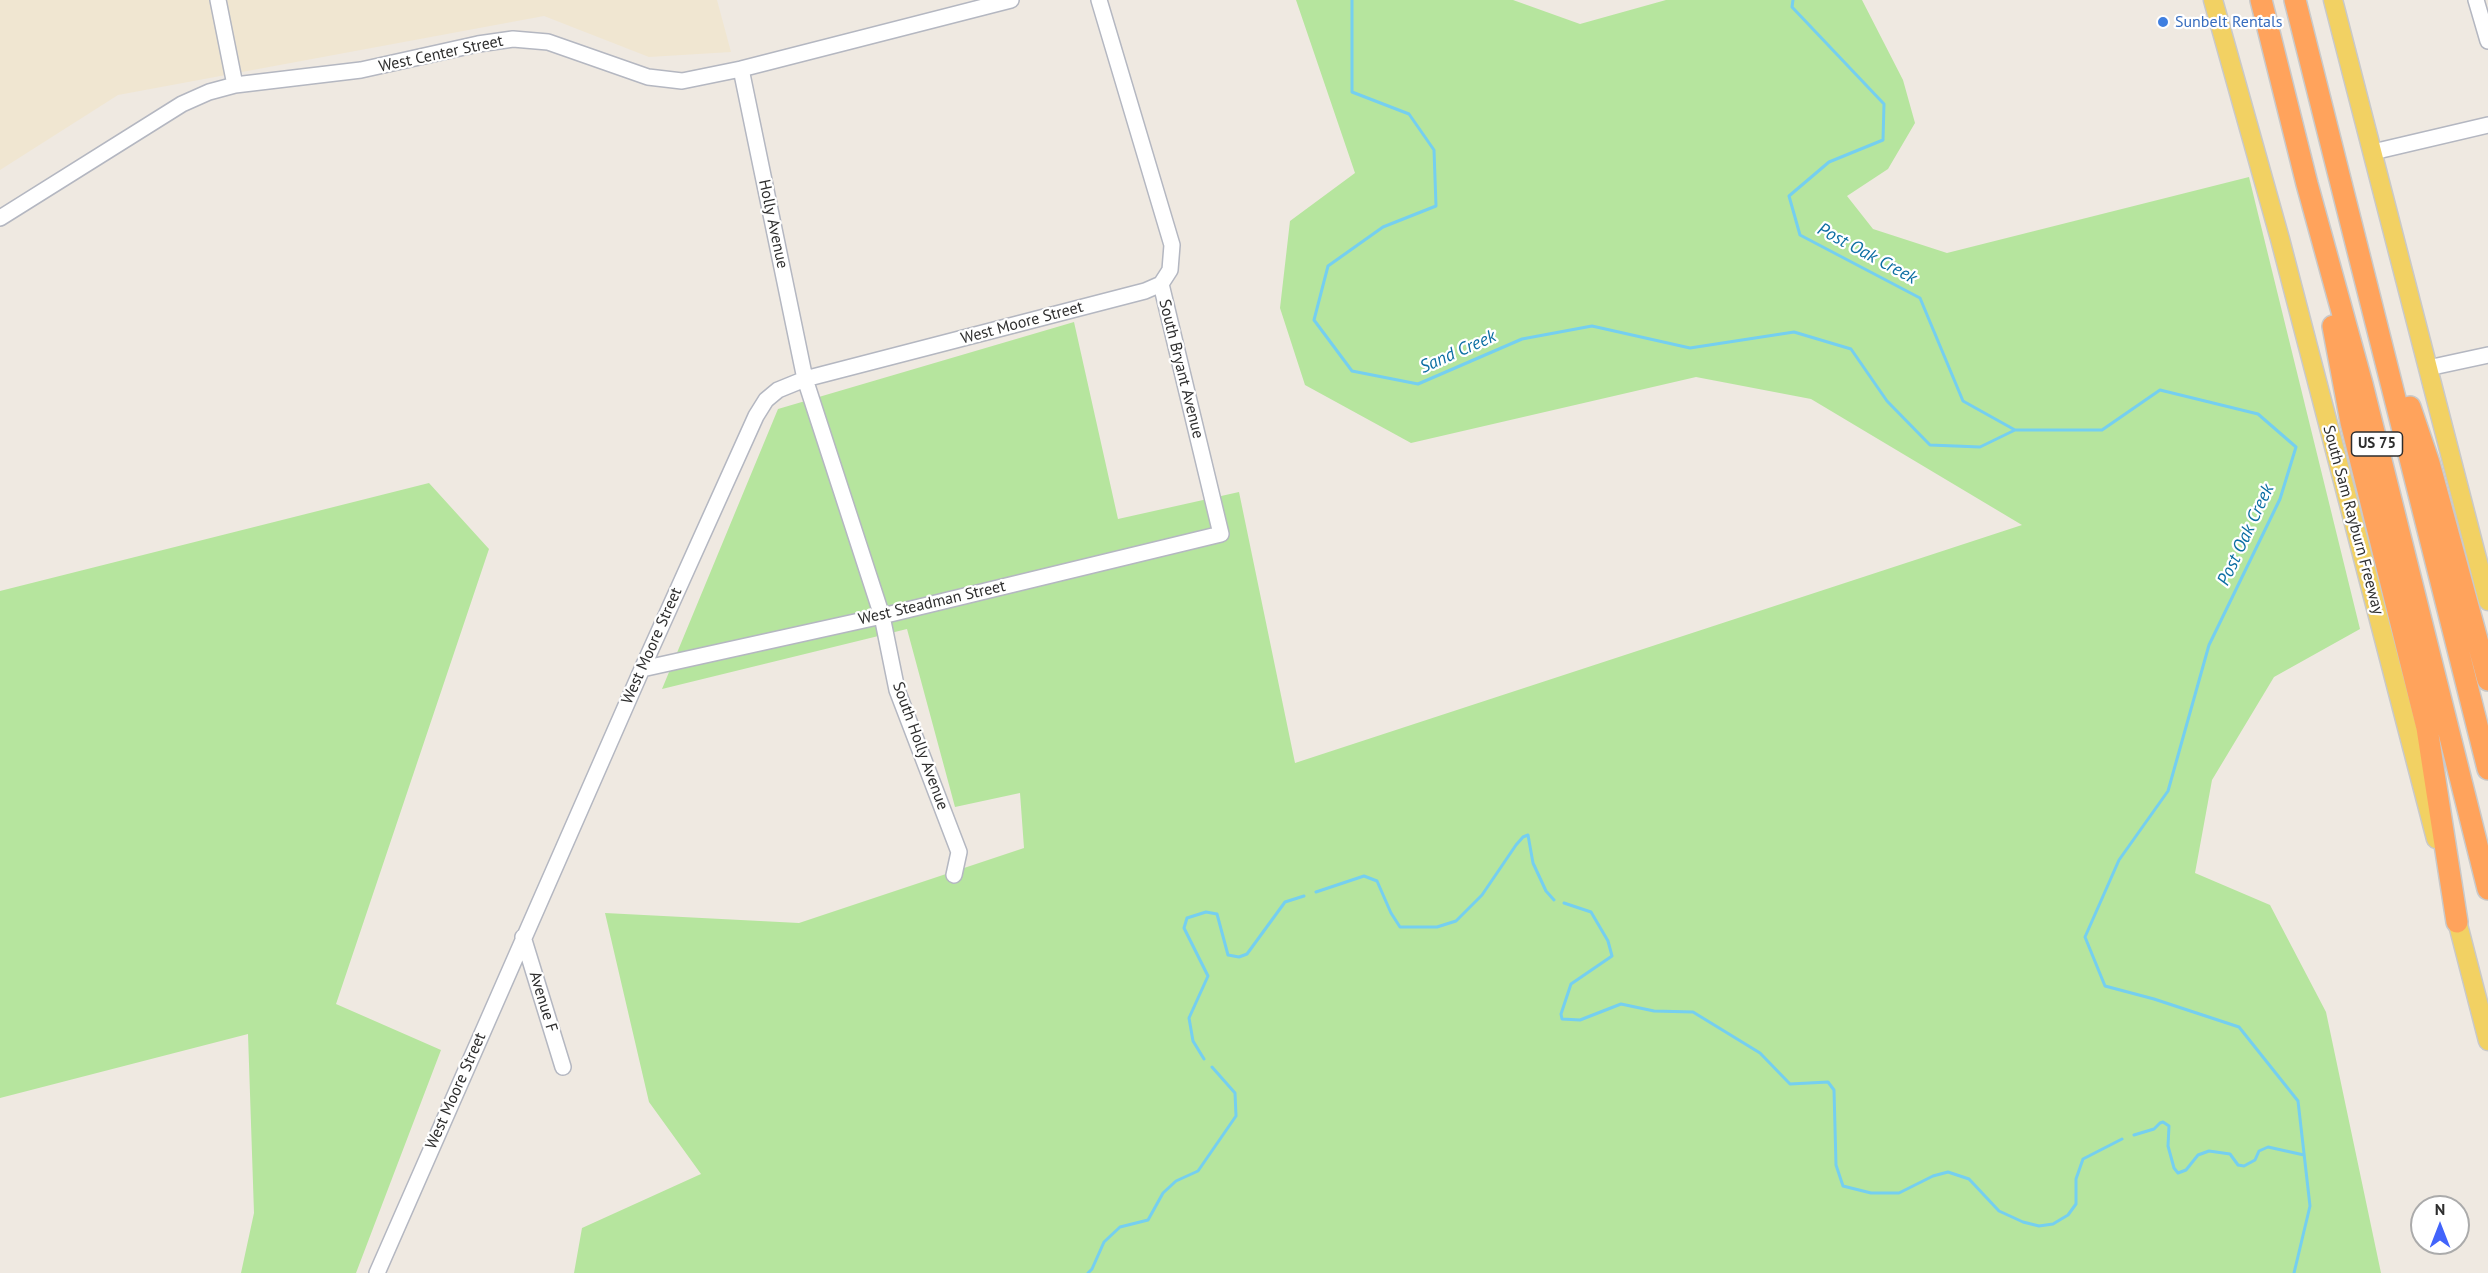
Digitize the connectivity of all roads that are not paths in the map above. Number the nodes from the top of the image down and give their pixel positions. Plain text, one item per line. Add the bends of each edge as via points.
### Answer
1 (218, 0) edge
2 (1011, 0) edge
3 (1099, 0) edge
4 (2213, 0) edge
5 (2261, 0) edge
6 (2295, 0) edge
7 (2333, 0) edge
8 (2476, 0) edge
9 (2488, 41) edge
10 (741, 69) junction
11 (235, 85) junction
12 (2488, 125) edge
13 (2373, 152) junction
14 (2307, 184) junction
15 (0, 219) edge
16 (2365, 278) junction
17 (1161, 284) junction
18 (2488, 355) edge
19 (2428, 368) junction
20 (805, 379) junction
21 (1221, 534) joint
22 (2488, 600) edge
23 (882, 616) junction
24 (642, 669) junction
25 (2488, 680) edge
26 (2488, 769) edge
27 (954, 875) dead end
28 (2488, 889) edge
29 (2457, 922) junction
30 (523, 937) junction
31 (2488, 1041) edge
32 (563, 1067) dead end
33 (377, 1273) edge

1 - 11 street
2 - 10 street, West Center Street
3 - 17 street, South Bryant Avenue via 1172,245 1170,270
4 - 29 main road, South Sam Rayburn Freeway via 2280,239
5 - 14 highway, US 75
6 - 16 highway, US 75
7 - 13 main road
8 - 9 street
10 - 11 street, West Center Street via 682,81 648,77 549,42 513,39 361,70
10 - 20 street, Holly Avenue
11 - 15 street, West Center Street via 182,104
12 - 13 street
13 - 19 main road
14 - 28 highway, US 75 via 2362,384
14 - 29 highway via 2351,422 2427,728
16 - 25 highway via 2429,463
16 - 26 highway, US 75
17 - 20 street, West Moore Street
17 - 21 street, South Bryant Avenue
18 - 19 street
19 - 22 main road
20 - 23 street, Holly Avenue
20 - 24 street, West Moore Street via 778,390 756,416
21 - 23 street, West Steadman Street
23 - 24 street, West Steadman Street
23 - 27 street, South Holly Avenue via 897,690 959,852
24 - 30 street, West Moore Street
29 - 31 main road, South Sam Rayburn Freeway
30 - 32 street, Avenue F
30 - 33 street, West Moore Street

